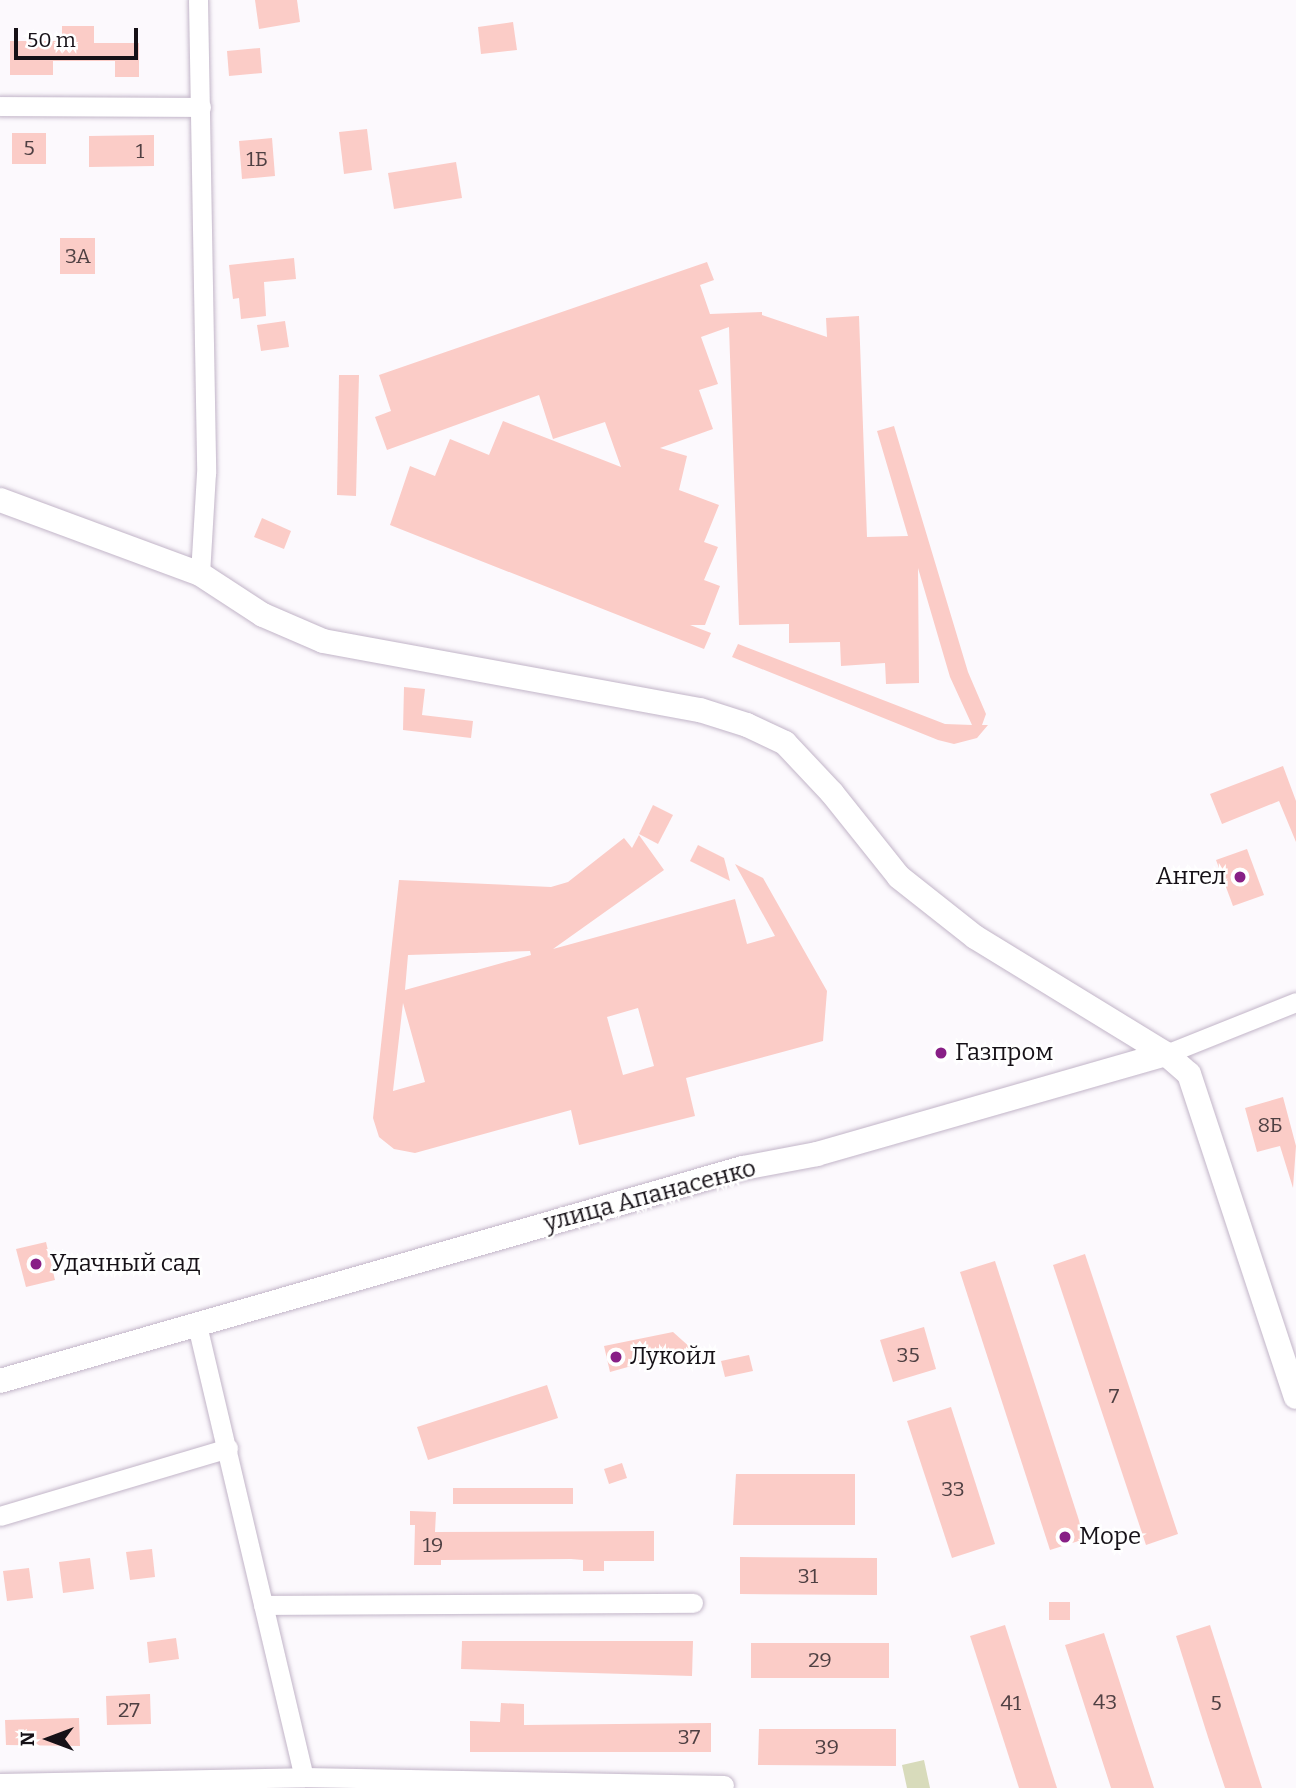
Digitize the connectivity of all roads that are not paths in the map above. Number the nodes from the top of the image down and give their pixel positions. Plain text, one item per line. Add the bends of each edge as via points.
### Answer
1 (198, 0) edge
2 (0, 106) edge
3 (201, 107) junction
4 (0, 500) edge
5 (200, 574) junction
6 (1296, 1002) edge
7 (1166, 1054) junction
8 (197, 1325) junction
9 (0, 1381) edge
10 (1296, 1397) edge
11 (228, 1448) junction
12 (0, 1516) edge
13 (693, 1603) dead end
14 (263, 1605) junction
15 (304, 1777) junction
16 (0, 1783) edge
17 (724, 1785) dead end

1 - 3 street
2 - 3 street
3 - 5 street via 206,473
4 - 5 main road
5 - 7 main road via 263,615 323,641 674,705 747,725 785,743 832,793 898,877 975,937
6 - 7 street, улица Апанасенко
7 - 8 main road, улица Апанасенко via 817,1154 743,1168
7 - 10 main road via 1189,1074
8 - 9 main road, улица Апанасенко
8 - 11 street
11 - 12 street
11 - 14 street
13 - 14 street
14 - 15 street
15 - 16 street
15 - 17 street

